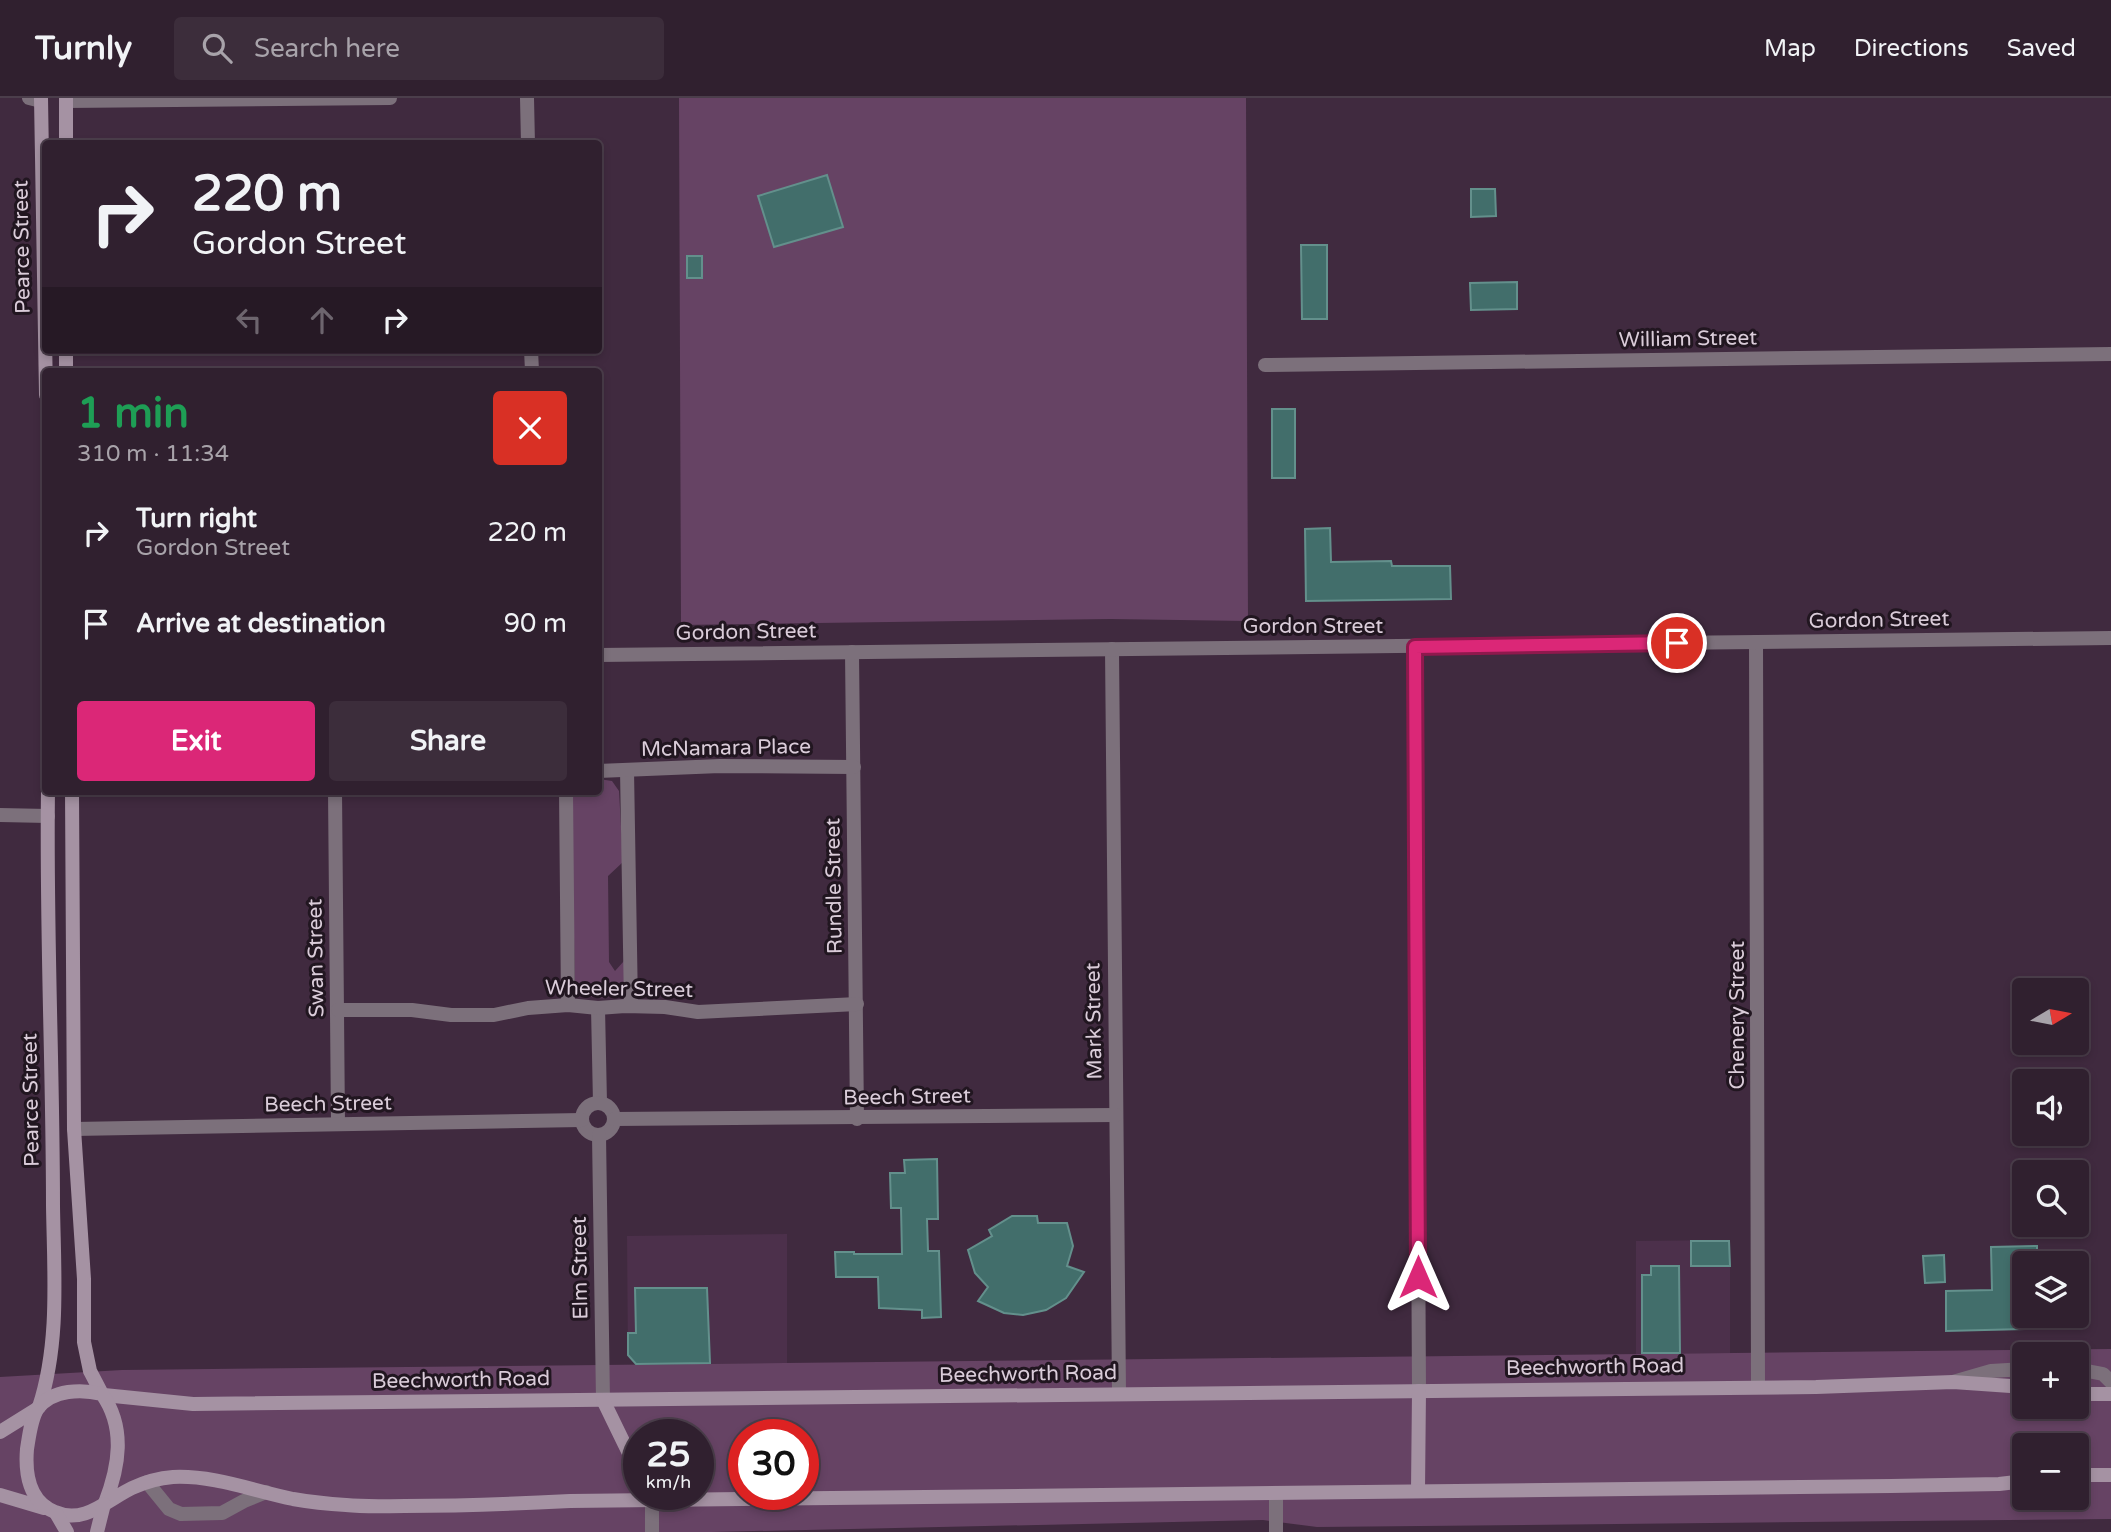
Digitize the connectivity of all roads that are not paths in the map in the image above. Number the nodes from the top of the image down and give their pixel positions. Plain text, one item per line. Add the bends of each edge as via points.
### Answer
1 (390, 98) edge
2 (527, 98) edge
3 (37, 99) edge
4 (66, 99) edge
5 (66, 140) edge
6 (528, 140) edge
7 (42, 263) edge
8 (2111, 354) edge
9 (1265, 365) dead end
10 (2111, 638) edge
11 (1756, 642) junction
12 (1415, 647) junction
13 (1112, 649) junction
14 (602, 652) edge
15 (852, 652) junction
16 (853, 767) junction
17 (602, 771) edge
18 (627, 771) junction
19 (48, 795) edge
20 (72, 795) edge
21 (335, 795) edge
22 (566, 795) edge
23 (0, 815) edge
24 (72, 815) junction
25 (48, 817) junction
26 (857, 1004) junction
27 (568, 1005) junction
28 (631, 1006) junction
29 (598, 1008) junction
30 (338, 1010) junction
31 (600, 1103) junction
32 (1116, 1115) junction
33 (614, 1119) junction
34 (857, 1119) junction
35 (582, 1120) junction
36 (338, 1124) junction
37 (75, 1129) junction
38 (53, 1130) junction
39 (599, 1135) junction
40 (2012, 1370) edge
41 (2089, 1371) edge
42 (1953, 1382) junction
43 (2111, 1382) edge
44 (1758, 1386) junction
45 (2012, 1386) edge
46 (1419, 1391) junction
47 (1119, 1393) junction
48 (103, 1394) junction
49 (2089, 1394) edge
50 (2111, 1394) edge
51 (603, 1400) junction
52 (38, 1408) junction
53 (0, 1432) edge
54 (623, 1441) edge
55 (2089, 1475) edge
56 (2111, 1475) edge
57 (147, 1482) junction
58 (2012, 1482) edge
59 (1418, 1490) junction
60 (266, 1492) junction
61 (1276, 1493) junction
62 (0, 1495) edge
63 (714, 1497) edge
64 (623, 1499) edge
65 (104, 1504) junction
66 (651, 1510) edge
67 (54, 1512) junction
68 (67, 1532) edge
69 (97, 1532) edge
70 (652, 1532) edge
71 (1276, 1532) edge

1 - 4 street
2 - 6 street
3 - 4 main road
3 - 7 main road, Pearce Street
4 - 5 main road
8 - 9 street, William Street
10 - 11 street, Gordon Street
11 - 12 street, Gordon Street
11 - 44 street, Chenery Street
12 - 13 street, Gordon Street
12 - 46 street
13 - 15 street, Gordon Street
13 - 32 street, Mark Street
14 - 15 street, Gordon Street
15 - 16 street, Rundle Street
16 - 18 street, McNamara Place
16 - 26 street, Rundle Street
17 - 18 street, McNamara Place
18 - 28 street
19 - 25 main road, Pearce Street
20 - 24 main road, Pearce Street
21 - 30 street, Swan Street
22 - 27 street
23 - 25 street
24 - 25 main road
24 - 37 main road, Pearce Street
25 - 38 main road, Pearce Street
26 - 28 street, Wheeler Street via 708,1012
26 - 34 street, Rundle Street
27 - 29 street, Wheeler Street
27 - 30 street, Wheeler Street via 451,1015
28 - 29 street, Wheeler Street
29 - 31 street
30 - 36 street, Swan Street
31 - 33 street via 611,1109
31 - 35 street via 588,1108
32 - 34 street, Beech Street
32 - 47 street, Mark Street
33 - 34 street, Beech Street
33 - 39 street via 611,1130
35 - 36 street, Beech Street
35 - 39 street via 588,1132
36 - 37 street, Beech Street
37 - 38 main road
37 - 48 main road, Pearce Street via 85,1353
38 - 52 main road, Pearce Street via 53,1339
39 - 51 street, Elm Street
40 - 42 street, Beechworth Road
41 - 43 street via 2103,1374
42 - 44 main road, Beechworth Road
42 - 45 main road, Beechworth Road
44 - 46 main road, Beechworth Road
46 - 47 main road, Beechworth Road
46 - 59 main road
47 - 51 main road, Beechworth Road
48 - 51 main road, Beechworth Road via 194,1404
48 - 52 main road via 66,1392
48 - 65 main road via 119,1441 115,1473
49 - 50 main road
51 - 54 main road
52 - 53 main road
52 - 67 main road via 28,1441 28,1478 35,1497
55 - 56 main road
57 - 60 main road via 194,1478
57 - 60 street via 169,1509 181,1514 222,1513
57 - 65 main road
58 - 59 main road
59 - 61 main road
60 - 64 main road via 348,1506
61 - 63 main road
61 - 71 street
62 - 67 main road
65 - 67 main road via 80,1516
65 - 69 main road
66 - 70 street
67 - 68 main road

